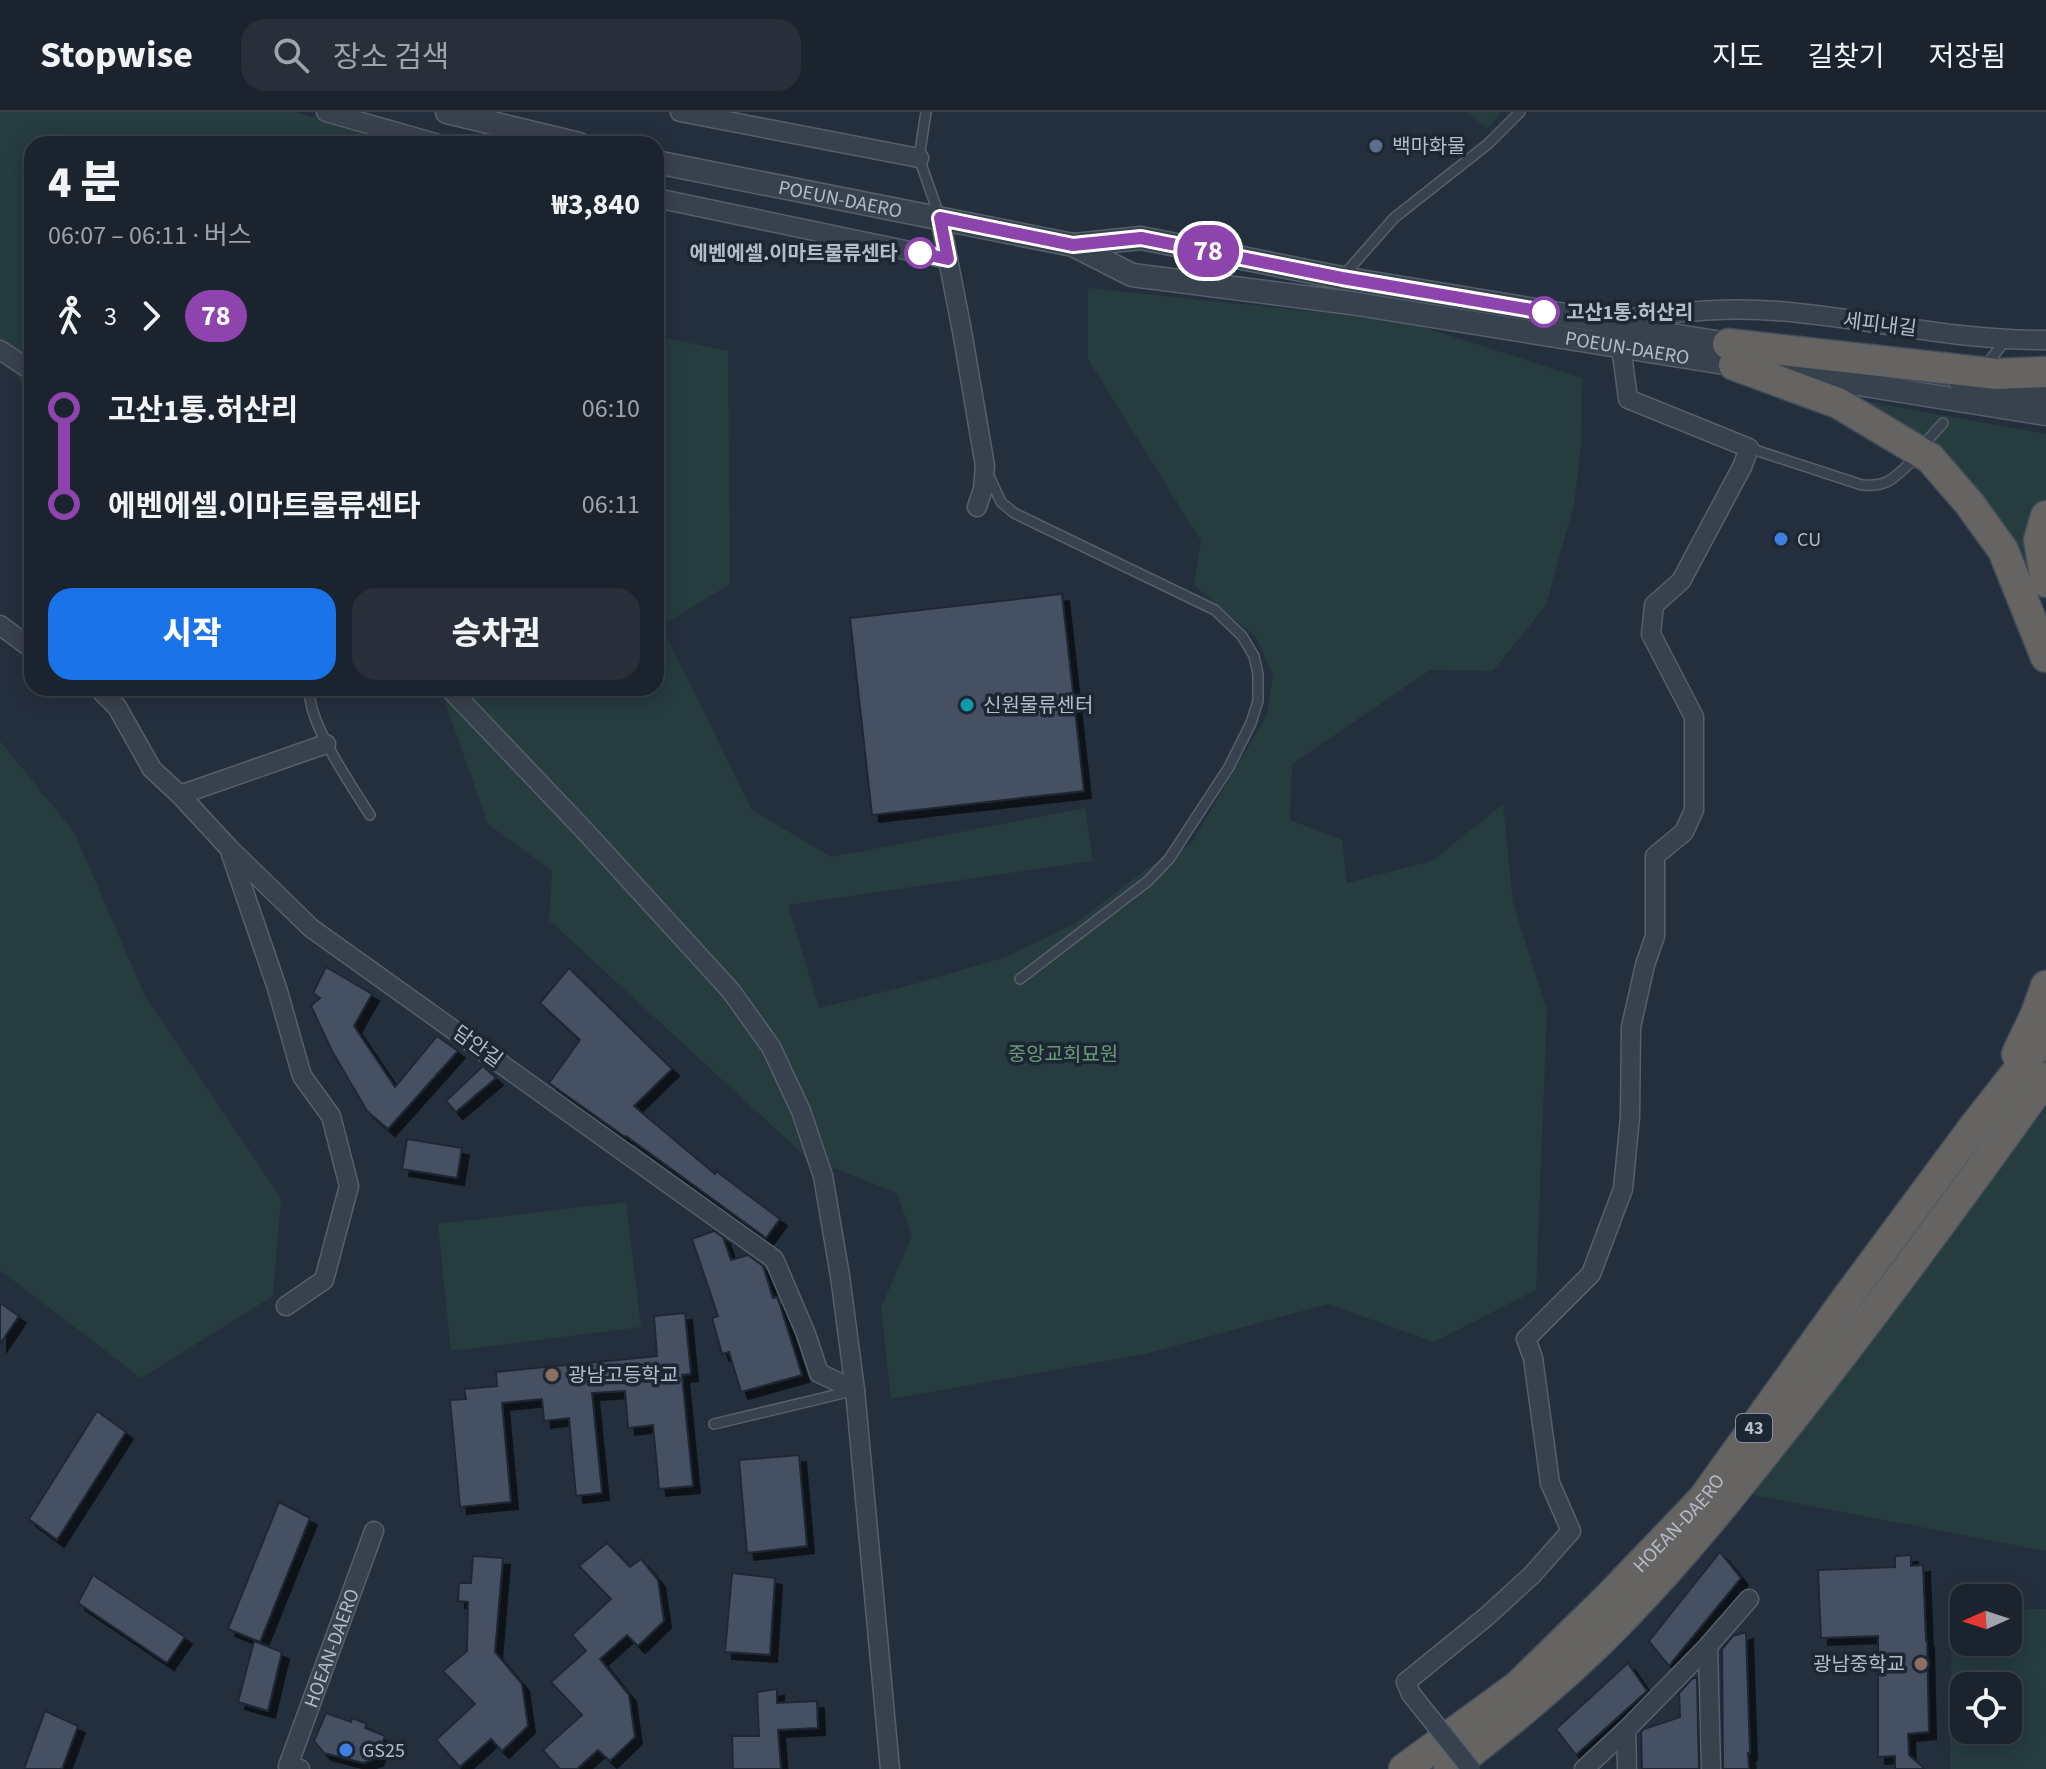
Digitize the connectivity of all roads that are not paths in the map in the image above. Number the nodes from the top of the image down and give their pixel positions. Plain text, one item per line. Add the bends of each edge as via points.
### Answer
1 (326, 112) edge
2 (447, 112) edge
3 (680, 112) edge
4 (926, 112) edge
5 (1520, 112) edge
6 (411, 136) edge
7 (546, 136) edge
8 (919, 158) junction
9 (664, 164) edge
10 (664, 200) edge
11 (940, 218) junction
12 (1073, 245) junction
13 (948, 259) junction
14 (1342, 278) junction
15 (1602, 321) junction
16 (2046, 340) edge
17 (2005, 341) junction
18 (1621, 346) junction
19 (0, 350) edge
20 (1731, 354) junction
21 (1987, 364) dead end
22 (24, 366) edge
23 (2046, 372) edge
24 (2046, 398) edge
25 (2046, 414) edge
26 (1943, 423) dead end
27 (1926, 442) dead end
28 (1749, 448) junction
29 (1910, 463) dead end
30 (985, 466) junction
31 (977, 507) dead end
32 (2046, 516) edge
33 (2046, 582) edge
34 (0, 625) edge
35 (24, 643) edge
36 (2046, 657) edge
37 (106, 696) edge
38 (309, 696) edge
39 (457, 696) edge
40 (326, 744) junction
41 (180, 795) junction
42 (370, 815) dead end
43 (229, 848) junction
44 (1020, 979) dead end
45 (2046, 986) edge
46 (2046, 1035) edge
47 (2046, 1078) edge
48 (1991, 1104) junction
49 (286, 1306) dead end
50 (855, 1390) junction
51 (714, 1424) dead end
52 (374, 1531) dead end
53 (1749, 1599) dead end
54 (1708, 1646) junction
55 (1626, 1730) junction
56 (294, 1767) edge
57 (890, 1769) edge
58 (1404, 1769) edge
59 (1449, 1769) edge
60 (1471, 1769) edge
61 (1584, 1769) edge
62 (1627, 1769) edge
63 (1711, 1769) edge

1 - 6 street
2 - 7 street
3 - 8 street
4 - 8 lane
5 - 14 lane via 1394,218
8 - 11 lane
9 - 11 street, POEUN-DAERO
10 - 13 street
11 - 12 street, POEUN-DAERO
11 - 13 street
12 - 14 street, POEUN-DAERO via 1141,238
12 - 18 street, POEUN-DAERO via 1132,275
13 - 30 street
14 - 15 street, POEUN-DAERO
15 - 17 street, 세피내길 via 1713,309 1777,311
15 - 20 street, POEUN-DAERO
16 - 17 street, 세피내길
17 - 21 lane
18 - 20 street, POEUN-DAERO
18 - 28 street via 1628,399
19 - 22 street
20 - 23 highway via 1997,374
20 - 24 street, POEUN-DAERO
20 - 25 street, POEUN-DAERO
20 - 36 highway via 1838,403 1930,458 2003,550
26 - 27 lane
28 - 29 lane via 1862,485 1890,481
28 - 60 street, bridge via 1681,581 1654,605 1651,634 1694,717 1694,810 1684,832 1655,856 1655,936 1631,1027 1623,1189 1591,1274 1526,1339 1550,1483 1571,1531 1532,1575 1406,1682
30 - 31 street
30 - 44 lane via 1001,502 1014,513 1215,610 1242,636 1258,674 1251,723 1169,859
32 - 33 highway via 2039,540
34 - 35 street
37 - 41 street, 담안길 via 152,769
38 - 40 lane
39 - 50 street via 731,991 771,1047 823,1176
40 - 41 street
40 - 42 lane
41 - 43 street, 담안길
43 - 49 street via 302,1076 331,1116 349,1186 324,1280
43 - 50 street, 담안길 via 311,928 774,1259 819,1373
45 - 48 highway
46 - 48 highway, HOEAN-DAERO / 43
47 - 59 highway, HOEAN-DAERO / 43 via 1884,1300 1709,1523 1626,1615 1542,1694
48 - 58 highway, HOEAN-DAERO / 43 via 1703,1499 1518,1686
50 - 51 lane
50 - 57 street
52 - 56 street, HOEAN-DAERO
53 - 54 street
54 - 55 street
54 - 63 street
55 - 61 street
55 - 62 street

